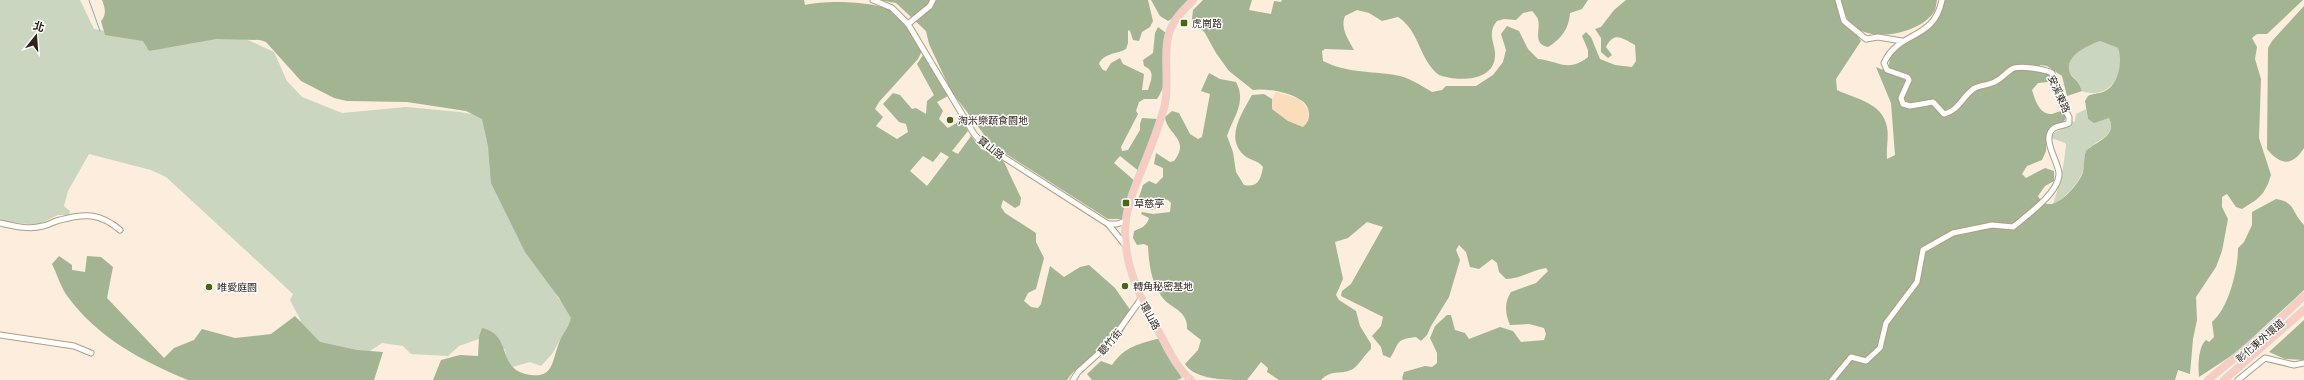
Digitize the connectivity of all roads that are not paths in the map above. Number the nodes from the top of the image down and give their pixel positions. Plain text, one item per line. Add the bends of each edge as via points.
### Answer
1 (873, 0) edge
2 (933, 0) edge
3 (1193, 0) edge
4 (1838, 0) edge
5 (1942, 0) edge
6 (908, 24) junction
7 (1902, 41) junction
8 (1126, 221) junction
9 (0, 223) edge
10 (1108, 224) junction
11 (120, 230) dead end
12 (1126, 246) junction
13 (2304, 296) edge
14 (1141, 299) junction
15 (2304, 301) edge
16 (2304, 310) edge
17 (2304, 315) edge
18 (0, 334) edge
19 (91, 353) dead end
20 (2304, 363) edge
21 (2211, 379) edge
22 (1073, 380) edge
23 (1191, 380) edge
24 (1832, 380) edge
25 (2224, 380) edge
26 (2229, 380) edge
27 (2238, 380) edge

1 - 6 street, 寶山路 via 892,8
2 - 6 street via 930,6
3 - 8 main road via 1170,30 1165,104 1130,202
4 - 7 street via 1844,21 1866,38
5 - 7 street, 安溪東路 via 1936,18 1924,31
6 - 10 street, 寶山路 via 974,134 983,144
7 - 24 street, 安溪東路 via 1889,53 1884,63 1888,70 1909,80 1901,98 1903,104 1910,106 1933,102 1944,114 1952,112 1976,87 2000,80 2012,69 2023,67 2052,73 2062,105 2069,117 2069,123 2051,131 2049,141 2059,174 2055,186 2043,202 2013,228 1992,225 1953,233 1923,250 1917,282 1886,323 1880,348 1866,361 1851,357
8 - 10 street
8 - 12 main road, 環山路
9 - 11 street via 30,228 59,220 96,216 106,219
10 - 12 street, 寶山路
12 - 14 main road, 環山路 via 1132,278
13 - 21 main road via 2267,332
14 - 22 street, 聽竹街 via 1109,344 1078,372
14 - 23 main road, 環山路 via 1178,367
15 - 21 main road, 彰化東外環道 via 2270,334
16 - 25 main road, 彰化東外環道
17 - 26 main road
18 - 19 street via 74,346
20 - 27 street via 2294,365 2265,358

